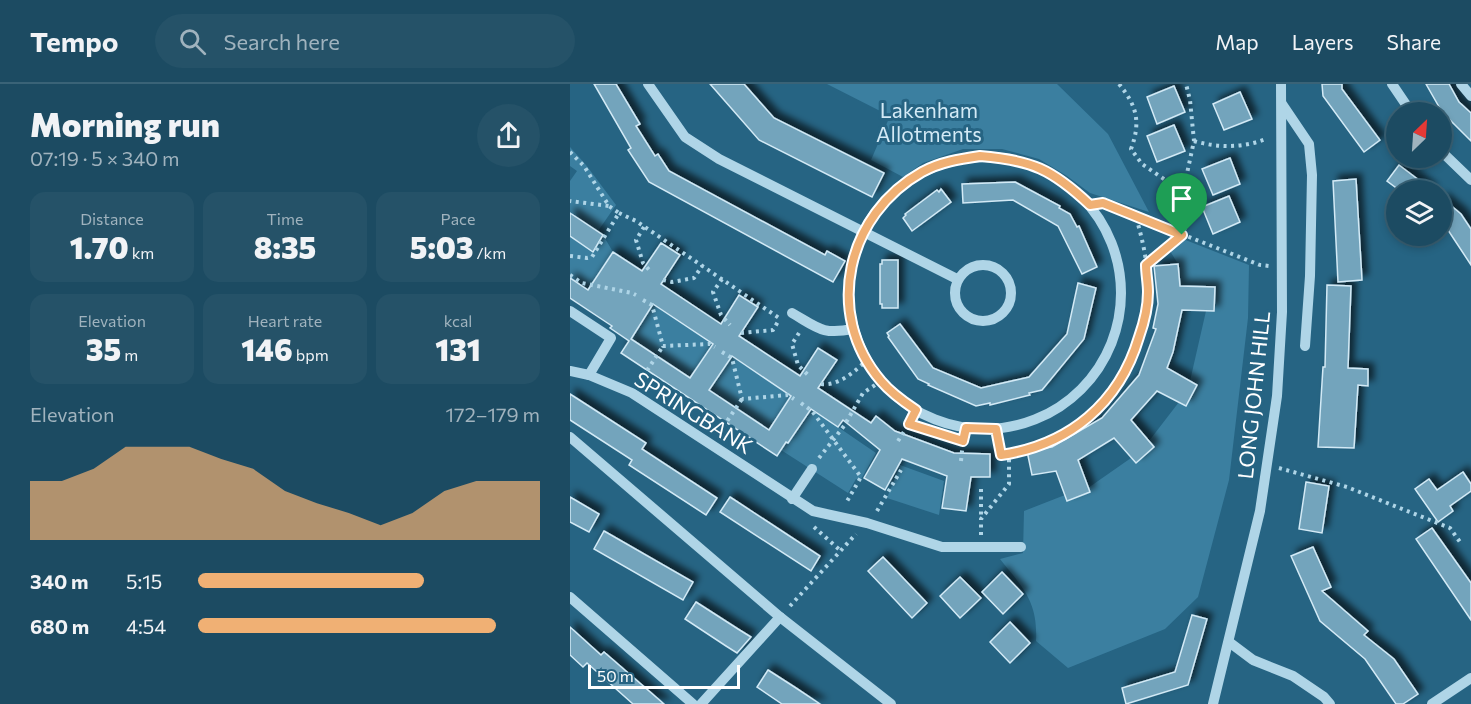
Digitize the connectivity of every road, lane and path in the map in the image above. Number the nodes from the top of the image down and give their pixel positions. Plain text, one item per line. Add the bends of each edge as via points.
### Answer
1 (648, 84) edge
2 (1119, 84) edge
3 (1186, 84) edge
4 (1281, 84) edge
5 (1392, 84) edge
6 (1461, 84) edge
7 (1471, 96) edge
8 (1404, 102) edge
9 (1282, 104) junction
10 (1262, 140) dead end
11 (1194, 141) junction
12 (570, 152) edge
13 (1452, 162) edge
14 (1471, 180) edge
15 (1183, 192) junction
16 (570, 201) edge
17 (1090, 205) junction
18 (609, 206) junction
19 (619, 213) junction
20 (1136, 217) junction
21 (644, 227) junction
22 (862, 233) junction
23 (1182, 235) junction
24 (570, 256) edge
25 (1146, 265) junction
26 (1260, 265) dead end
27 (702, 266) junction
28 (651, 272) dead end
29 (570, 275) edge
30 (722, 279) junction
31 (957, 279) junction
32 (663, 280) dead end
33 (636, 295) dead end
34 (644, 300) dead end
35 (570, 311) edge
36 (789, 318) joint
37 (780, 319) junction
38 (806, 321) junction
39 (729, 325) dead end
40 (793, 327) dead end
41 (854, 328) junction
42 (800, 332) junction
43 (741, 333) dead end
44 (1305, 345) dead end
45 (663, 346) junction
46 (715, 347) dead end
47 (722, 352) dead end
48 (867, 360) junction
49 (648, 369) dead end
50 (570, 371) edge
51 (589, 375) junction
52 (809, 376) dead end
53 (881, 381) junction
54 (821, 384) dead end
55 (742, 399) junction
56 (794, 399) dead end
57 (801, 403) dead end
58 (916, 410) junction
59 (728, 420) dead end
60 (909, 424) junction
61 (966, 428) junction
62 (996, 429) junction
63 (570, 437) edge
64 (832, 440) junction
65 (898, 441) dead end
66 (963, 441) junction
67 (1009, 454) junction
68 (822, 455) dead end
69 (961, 461) dead end
70 (812, 469) dead end
71 (1288, 469) dead end
72 (901, 470) dead end
73 (981, 489) dead end
74 (792, 499) junction
75 (847, 501) dead end
76 (878, 509) dead end
77 (981, 519) junction
78 (812, 525) dead end
79 (1460, 542) dead end
80 (846, 545) dead end
81 (980, 547) junction
82 (1021, 547) dead end
83 (840, 551) junction
84 (570, 597) edge
85 (780, 617) junction
86 (1229, 642) junction
87 (1471, 678) edge
88 (693, 704) edge
89 (701, 704) edge
90 (891, 704) edge
91 (1213, 704) edge
92 (1330, 704) edge
93 (1432, 704) edge

1 - 22 street via 685,137 718,159
2 - 15 path via 1136,112 1138,131 1131,149 1142,164
3 - 11 path
4 - 9 street, LONG JOHN HILL
5 - 8 street
6 - 7 street
9 - 44 street via 1309,144 1312,175
9 - 86 street, LONG JOHN HILL via 1282,312 1277,396 1260,511
10 - 11 path via 1214,147
11 - 15 path
12 - 18 path via 584,166
13 - 14 street
15 - 23 path via 1188,220
16 - 18 path
17 - 20 path via 1103,203
17 - 22 street via 1069,185 1043,169 1013,159 980,156 949,161 924,171 882,204
17 - 62 street via 1117,254 1122,285 1120,315 1111,347 1097,372 1057,409 1030,422
18 - 19 path
19 - 21 path
19 - 24 path via 592,256
20 - 23 path
20 - 25 path
21 - 27 path
21 - 28 path via 636,240 643,263
22 - 31 street
22 - 41 street via 849,286
23 - 25 path
23 - 26 path
25 - 67 path via 1146,317 1126,373 1113,393 1065,433 1045,444
27 - 30 path
27 - 32 path via 694,278
29 - 33 path via 582,283
30 - 37 path
30 - 39 path via 714,292 721,315
31 - 31 street via 969,268 984,264 1000,270 1009,282 1011,296 1005,311 995,319 967,317 957,306
34 - 45 path via 652,305
35 - 51 street via 611,338
36 - 37 path
36 - 38 street
37 - 43 path via 773,330
38 - 41 street via 825,331
38 - 42 path
40 - 42 path
41 - 48 street
42 - 52 path via 792,344 798,365
45 - 46 path
45 - 49 path
47 - 55 path via 732,358
48 - 53 street
48 - 54 path via 851,374 829,385
50 - 51 street, SPRINGBANK
51 - 74 street, SPRINGBANK via 632,393
53 - 58 street
53 - 64 path via 864,393
55 - 56 path via 788,395
55 - 59 path
57 - 64 path via 812,411
58 - 60 path
58 - 61 street
60 - 65 path
60 - 66 path
61 - 62 street
61 - 66 path
62 - 67 path via 1001,455
63 - 85 street
64 - 68 path
64 - 75 path via 861,477
66 - 69 path
67 - 77 path via 1009,484
70 - 74 street
71 - 79 path via 1347,487 1450,528
72 - 76 path
73 - 77 path
74 - 81 street, SPRINGBANK via 813,512 867,523 942,547
77 - 81 path
78 - 83 path
80 - 83 path
81 - 82 street, SPRINGBANK
83 - 85 path
84 - 88 street
85 - 89 street
85 - 90 street
86 - 91 street, LONG JOHN HILL
86 - 92 street via 1253,660 1293,676
87 - 93 street

